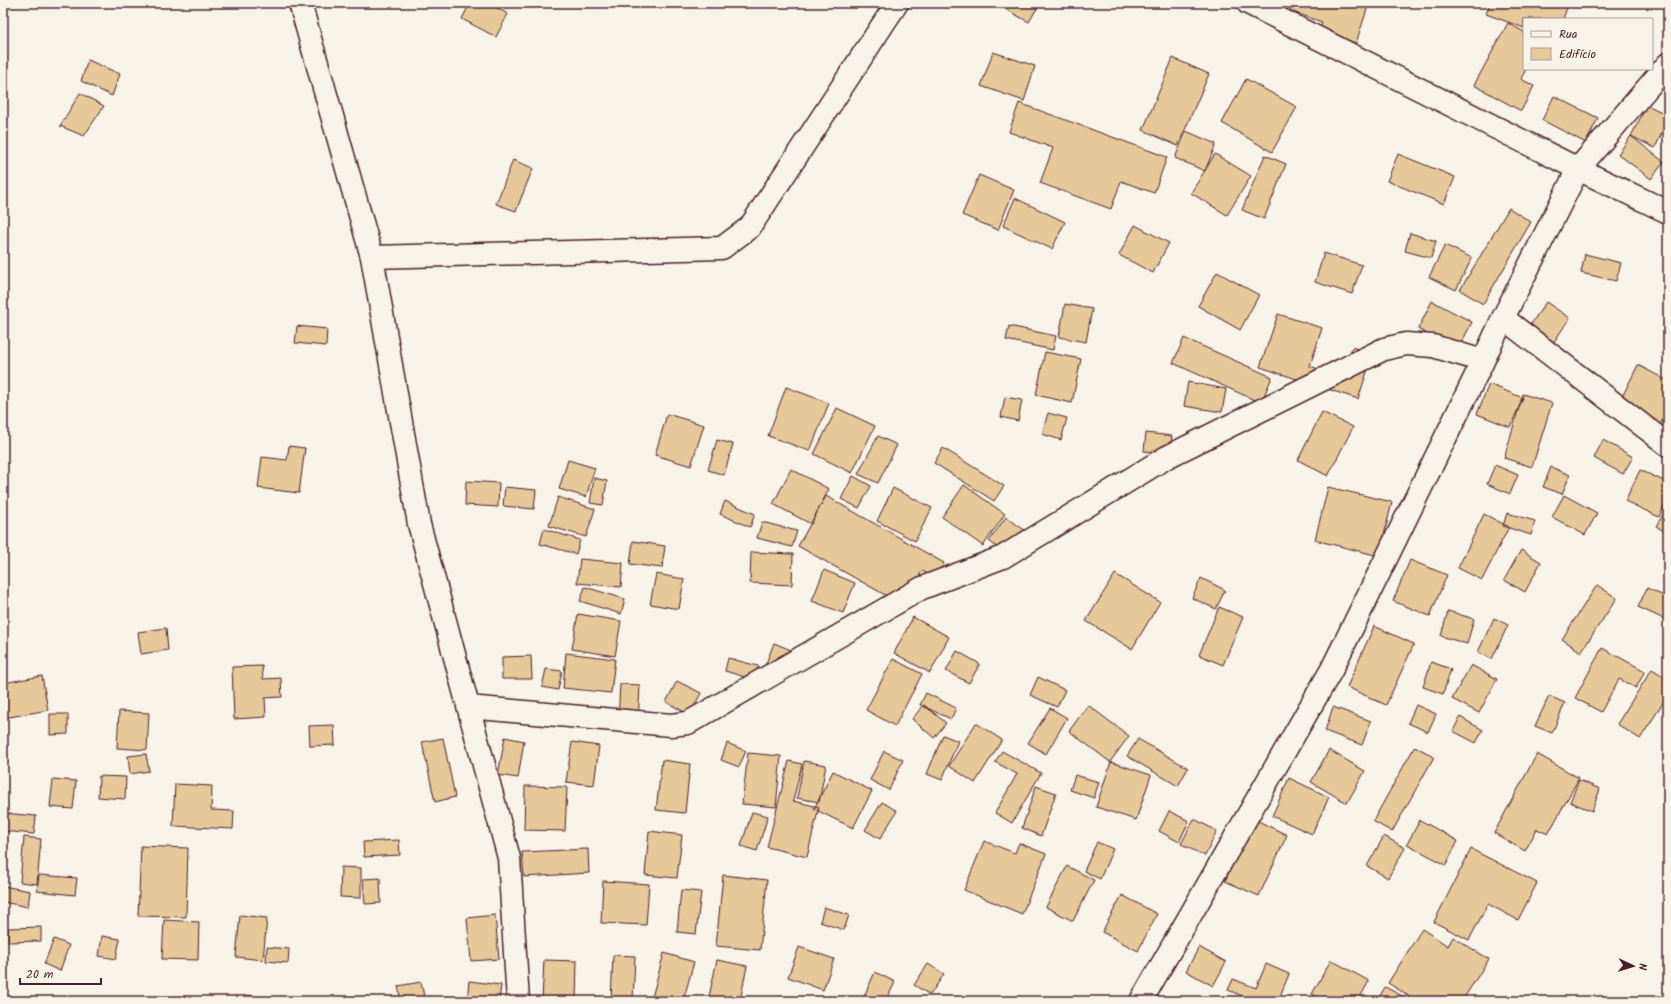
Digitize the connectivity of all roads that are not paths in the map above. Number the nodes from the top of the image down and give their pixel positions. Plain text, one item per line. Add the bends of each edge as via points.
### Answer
1 (300, 3) edge
2 (898, 3) edge
3 (1248, 3) edge
4 (1668, 64) edge
5 (1578, 169) junction
6 (1668, 212) edge
7 (372, 257) junction
8 (1503, 318) junction
9 (1483, 361) junction
10 (1668, 445) edge
11 (468, 707) junction
12 (518, 1001) edge
13 (1142, 1001) edge

1 - 7 street
2 - 7 street via 750,227 722,248
3 - 5 street
4 - 5 street
5 - 6 street
5 - 8 street
7 - 11 street via 419,524
8 - 9 street
8 - 10 street
9 - 11 street via 1433,346 1406,344 1384,349 1167,457 1003,557 922,588 688,723 671,725
9 - 13 street via 1332,669
11 - 12 street via 509,858

